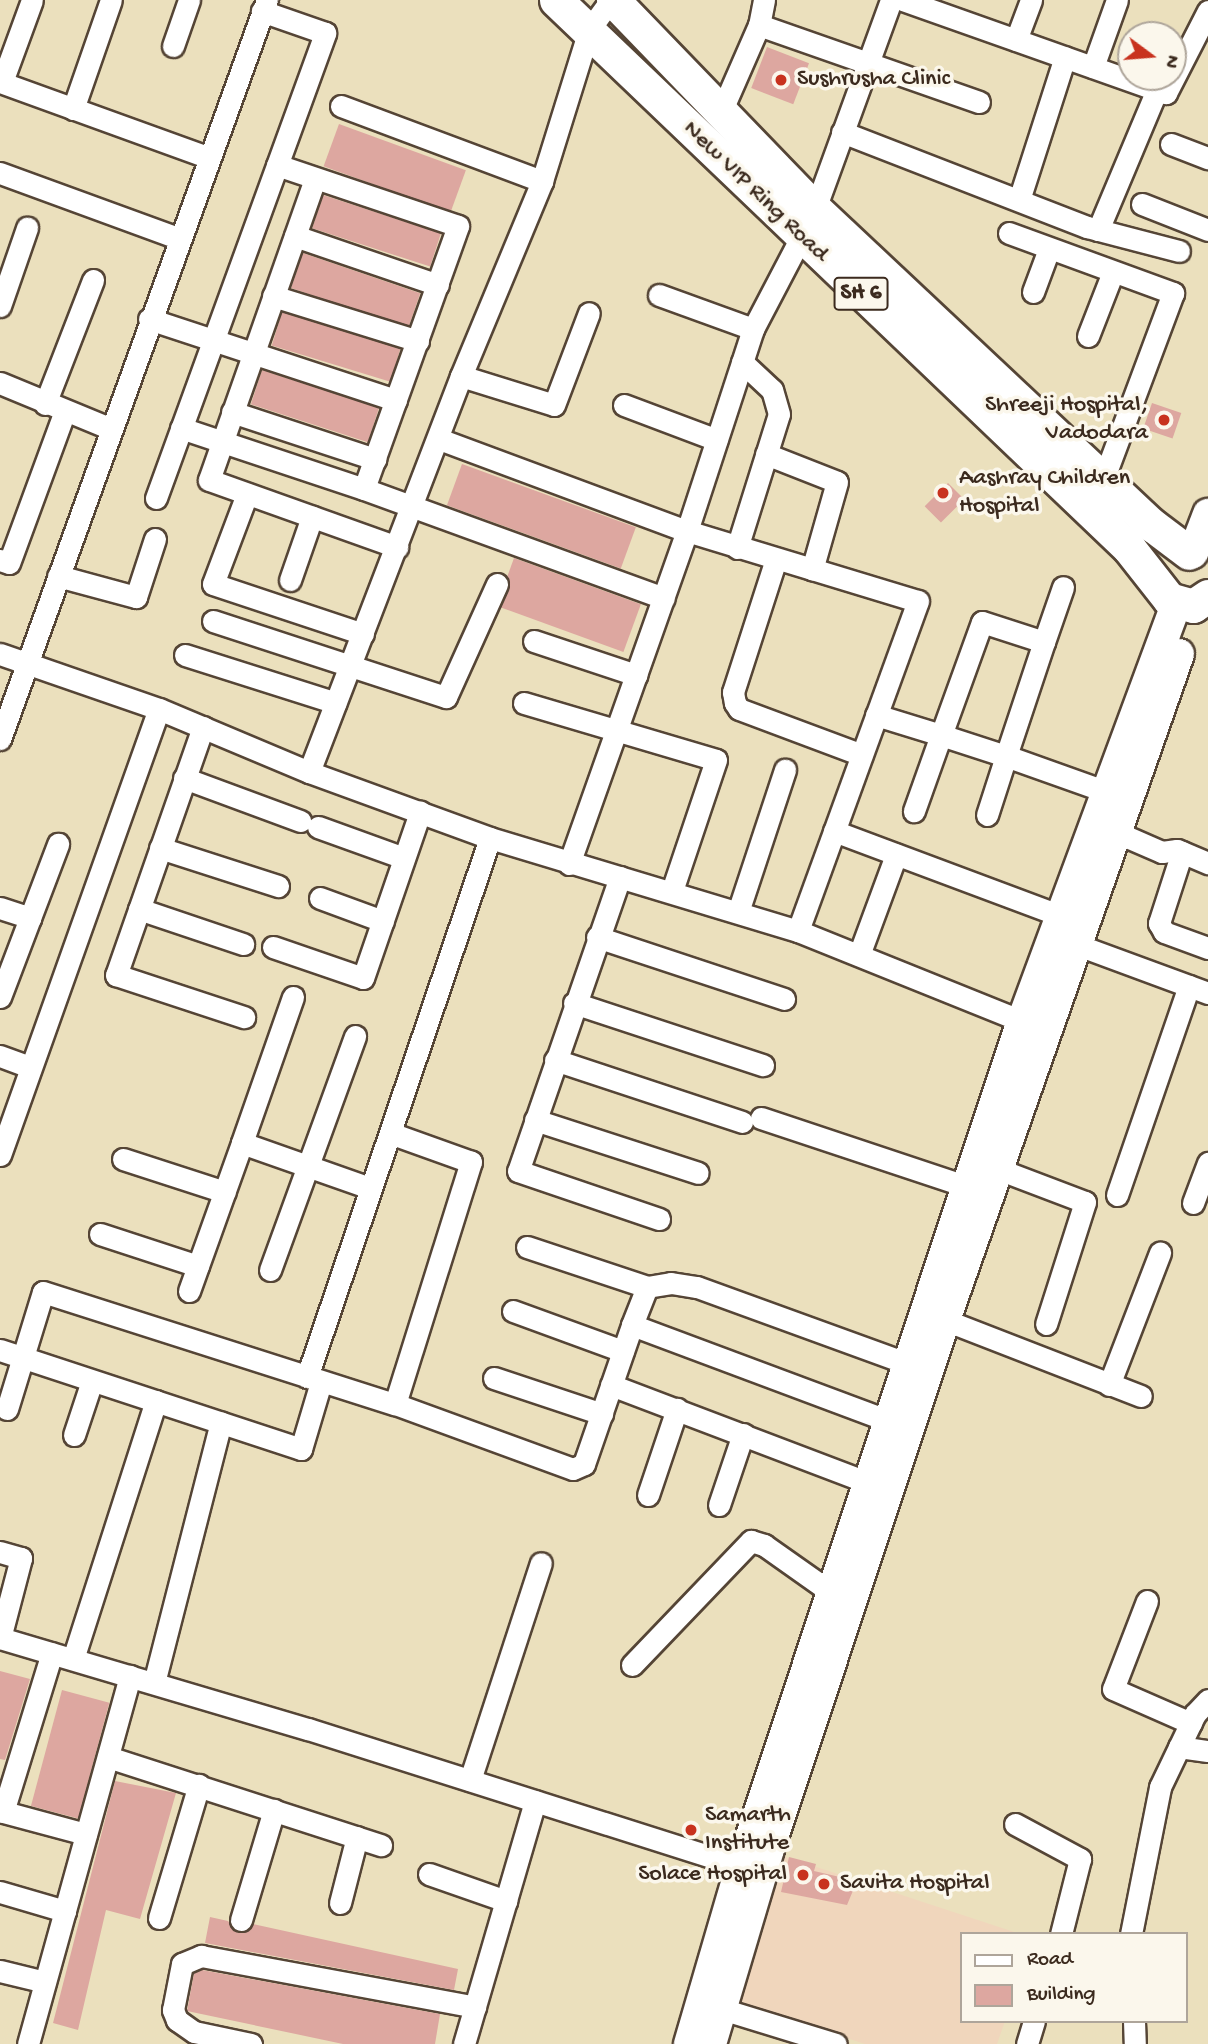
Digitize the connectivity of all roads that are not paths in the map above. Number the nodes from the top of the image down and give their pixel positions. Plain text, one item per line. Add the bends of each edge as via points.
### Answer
1 (32, 0) edge
2 (111, 0) edge
3 (189, 0) edge
4 (556, 0) edge
5 (612, 0) edge
6 (764, 0) edge
7 (891, 0) edge
8 (903, 0) edge
9 (1031, 0) edge
10 (1117, 0) edge
11 (264, 5) edge
12 (962, 10) edge
13 (1208, 11) edge
14 (759, 25) junction
15 (589, 30) junction
16 (1016, 40) junction
17 (173, 46) dead end
18 (1065, 57) junction
19 (867, 64) junction
20 (1093, 68) junction
21 (1, 82) edge
22 (1156, 92) junction
23 (979, 102) dead end
24 (341, 106) dead end
25 (73, 109) junction
26 (721, 112) junction
27 (842, 132) junction
28 (1171, 144) dead end
29 (207, 157) junction
30 (1208, 158) edge
31 (277, 165) junction
32 (0, 173) edge
33 (315, 179) junction
34 (542, 181) junction
35 (1019, 200) junction
36 (1142, 204) dead end
37 (808, 223) junction
38 (27, 228) dead end
39 (1098, 230) junction
40 (1208, 230) edge
41 (1009, 233) dead end
42 (295, 236) junction
43 (178, 238) junction
44 (1049, 248) junction
45 (1179, 251) dead end
46 (1113, 272) junction
47 (93, 280) dead end
48 (438, 285) junction
49 (1033, 292) dead end
50 (659, 295) dead end
51 (273, 296) junction
52 (0, 306) edge
53 (589, 313) dead end
54 (149, 319) junction
55 (753, 329) junction
56 (1088, 336) dead end
57 (213, 340) junction
58 (418, 341) junction
59 (252, 353) junction
60 (742, 362) junction
61 (461, 376) junction
62 (0, 383) edge
63 (396, 400) junction
64 (624, 405) dead end
65 (55, 408) junction
66 (232, 412) junction
67 (109, 428) junction
68 (181, 428) junction
69 (439, 439) junction
70 (717, 440) junction
71 (223, 442) junction
72 (766, 454) junction
73 (375, 459) junction
74 (1104, 478) junction
75 (364, 489) junction
76 (247, 494) junction
77 (156, 498) dead end
78 (413, 506) junction
79 (1208, 514) edge
80 (312, 517) junction
81 (687, 531) junction
82 (155, 539) dead end
83 (397, 547) junction
84 (737, 548) junction
85 (1196, 556) edge
86 (776, 559) junction
87 (0, 560) edge
88 (812, 570) junction
89 (58, 576) junction
90 (290, 580) dead end
91 (497, 584) dead end
92 (1063, 587) dead end
93 (664, 598) junction
94 (1190, 603) edge
95 (213, 621) dead end
96 (363, 634) junction
97 (534, 641) dead end
98 (1044, 642) junction
99 (0, 654) edge
100 (185, 655) dead end
101 (351, 664) junction
102 (27, 665) junction
103 (636, 675) junction
104 (336, 702) junction
105 (524, 703) dead end
106 (159, 709) junction
107 (876, 715) junction
108 (202, 727) junction
109 (617, 730) junction
110 (941, 735) junction
111 (0, 739) edge
112 (862, 755) junction
113 (1006, 756) junction
114 (786, 770) dead end
115 (309, 772) junction
116 (184, 778) junction
117 (1107, 792) junction
118 (914, 811) dead end
119 (420, 812) junction
120 (987, 815) dead end
121 (834, 831) junction
122 (1118, 833) junction
123 (490, 838) junction
124 (58, 845) dead end
125 (160, 848) junction
126 (1182, 852) junction
127 (896, 855) junction
128 (404, 858) junction
129 (1208, 863) edge
130 (569, 864) junction
131 (620, 877) junction
132 (278, 886) dead end
133 (672, 891) junction
134 (320, 898) dead end
135 (0, 908) edge
136 (139, 909) junction
137 (738, 912) junction
138 (1062, 916) junction
139 (30, 918) junction
140 (383, 921) junction
141 (798, 931) junction
142 (597, 937) junction
143 (243, 944) dead end
144 (1075, 944) junction
145 (273, 947) dead end
146 (1208, 948) edge
147 (859, 955) junction
148 (2, 983) edge
149 (1199, 989) edge
150 (293, 997) dead end
151 (784, 999) dead end
152 (575, 1003) junction
153 (244, 1017) dead end
154 (1022, 1021) junction
155 (355, 1036) dead end
156 (0, 1056) edge
157 (555, 1060) junction
158 (763, 1065) dead end
159 (28, 1066) junction
160 (535, 1120) junction
161 (390, 1133) junction
162 (242, 1143) junction
163 (0, 1155) edge
164 (123, 1159) dead end
165 (1208, 1163) edge
166 (307, 1166) junction
167 (998, 1169) junction
168 (698, 1173) dead end
169 (969, 1187) junction
170 (370, 1188) junction
171 (225, 1192) junction
172 (1117, 1195) dead end
173 (1193, 1203) dead end
174 (659, 1219) dead end
175 (100, 1234) dead end
176 (527, 1247) dead end
177 (1160, 1253) dead end
178 (198, 1266) junction
179 (270, 1270) dead end
180 (647, 1287) junction
181 (189, 1291) dead end
182 (513, 1311) dead end
183 (945, 1320) junction
184 (1045, 1324) dead end
185 (632, 1325) junction
186 (0, 1350) edge
187 (623, 1351) junction
188 (22, 1359) junction
189 (908, 1364) junction
190 (494, 1378) dead end
191 (314, 1379) junction
192 (92, 1381) junction
193 (611, 1385) junction
194 (1109, 1385) junction
195 (1141, 1396) dead end
196 (156, 1401) junction
197 (395, 1404) junction
198 (8, 1409) dead end
199 (677, 1409) junction
200 (602, 1414) junction
201 (889, 1421) junction
202 (221, 1422) junction
203 (743, 1434) junction
204 (74, 1435) dead end
205 (867, 1482) junction
206 (648, 1495) dead end
207 (719, 1505) dead end
208 (0, 1552) edge
209 (541, 1563) dead end
210 (832, 1593) junction
211 (1147, 1601) dead end
212 (0, 1638) edge
213 (52, 1653) junction
214 (73, 1659) junction
215 (632, 1665) dead end
216 (130, 1676) junction
217 (154, 1683) junction
218 (1208, 1700) edge
219 (1191, 1723) junction
220 (1179, 1747) junction
221 (1208, 1751) edge
222 (108, 1757) junction
223 (470, 1780) junction
224 (200, 1785) junction
225 (535, 1801) junction
226 (274, 1810) junction
227 (2, 1812) edge
228 (1015, 1824) dead end
229 (86, 1833) junction
230 (356, 1837) junction
231 (381, 1845) dead end
232 (751, 1870) junction
233 (429, 1874) dead end
234 (0, 1892) edge
235 (506, 1901) junction
236 (340, 1903) dead end
237 (65, 1911) junction
238 (159, 1918) dead end
239 (241, 1920) dead end
240 (1062, 1932) edge
241 (1131, 1932) edge
242 (0, 1971) edge
243 (45, 1982) junction
244 (475, 2007) junction
245 (722, 2009) junction
246 (1033, 2023) edge
247 (1134, 2023) edge
248 (28, 2044) edge
249 (251, 2044) edge
250 (464, 2044) edge
251 (689, 2044) edge
252 (711, 2044) edge
253 (836, 2044) edge
254 (1027, 2044) edge
255 (1135, 2044) edge

1 - 21 street
2 - 25 street
3 - 17 street
4 - 15 main road, New VIP Ring Road / SH 6
5 - 15 street
5 - 26 main road, New VIP Ring Road / SH 6
6 - 14 street
7 - 19 street
8 - 12 street
9 - 16 street
10 - 20 street
11 - 29 street
11 - 31 street via 325,33
12 - 16 street
13 - 22 street via 1166,93
14 - 19 street
14 - 26 street
15 - 34 street
15 - 37 main road, New VIP Ring Road / SH 6
16 - 18 street
18 - 20 street
18 - 35 street
19 - 23 street
19 - 27 street
20 - 22 street
21 - 25 street
22 - 39 street
24 - 34 street
25 - 29 street
26 - 37 main road, New VIP Ring Road / SH 6
27 - 35 street
27 - 37 street
28 - 30 street
29 - 43 street
31 - 33 street
31 - 57 street
32 - 43 street
33 - 42 street
33 - 48 street via 458,226
34 - 61 street
35 - 39 street
36 - 40 street
37 - 55 street
37 - 74 main road, New VIP Ring Road / SH 6
37 - 94 main road, New VIP Ring Road / SH 6 via 1129,548
38 - 52 street
39 - 45 street
41 - 44 street
42 - 48 street
42 - 51 street
43 - 54 street
44 - 46 street
44 - 49 street
46 - 56 street
46 - 74 street via 1173,293
47 - 65 street
48 - 58 street
50 - 55 street
51 - 58 street
51 - 59 street
53 - 61 street via 554,405
54 - 57 street
54 - 67 street
55 - 60 street
57 - 59 street
57 - 68 street
58 - 63 street
59 - 63 street
59 - 66 street
60 - 70 street
60 - 72 street via 772,390 779,414
61 - 69 street
62 - 65 street
63 - 73 street
64 - 70 street
65 - 67 street
65 - 87 street via 9,563
66 - 71 street
66 - 73 street
67 - 89 street
68 - 71 street
68 - 77 street
69 - 78 street
69 - 81 street
70 - 81 street
71 - 75 street
71 - 76 street via 209,480
72 - 84 street
72 - 88 street via 837,482
73 - 75 street
74 - 85 main road, New VIP Ring Road / SH 6
75 - 78 street
76 - 80 street
76 - 96 street via 213,584
78 - 83 street
78 - 93 street
79 - 85 street
80 - 83 street
80 - 90 street
81 - 84 street
81 - 93 street
82 - 89 street via 135,597
83 - 96 street
84 - 86 street
85 - 94 main road via 1165,565
86 - 88 street
86 - 112 street via 733,692 735,704
88 - 107 street via 918,600
89 - 102 street
91 - 101 street via 446,697
92 - 98 street
93 - 103 street
94 - 117 street
94 - 122 street via 1178,656
95 - 101 street
96 - 101 street
97 - 103 street
98 - 110 street via 982,622
98 - 113 street
99 - 102 street
100 - 104 street
101 - 104 street
102 - 106 street
102 - 111 street
103 - 109 street
104 - 115 street
105 - 109 street
106 - 108 street
106 - 159 street
107 - 110 street
107 - 112 street
108 - 115 street
108 - 116 street
109 - 130 street
109 - 133 street via 716,760
110 - 113 street
110 - 118 street
112 - 121 street
113 - 117 street
113 - 120 street
114 - 137 street
115 - 119 street
116 - 125 street
116 - 128 street
117 - 138 street
119 - 123 street
119 - 128 street
121 - 127 street
121 - 141 street
122 - 126 street via 1163,852
122 - 144 street
123 - 130 street
123 - 161 street
124 - 139 street
125 - 132 street
125 - 136 street
126 - 129 street
126 - 146 street via 1159,923 1164,932
127 - 138 street
127 - 147 street
128 - 140 street
130 - 131 street
131 - 133 street
131 - 142 street
133 - 137 street
134 - 140 street
135 - 139 street
136 - 143 street
136 - 153 street via 116,975
137 - 141 street
138 - 154 street
139 - 148 street
140 - 145 street via 363,978
141 - 147 street
142 - 151 street
142 - 152 street
144 - 149 street
144 - 167 street
147 - 154 street
149 - 172 street
150 - 162 street
152 - 157 street
152 - 158 street
154 - 169 street
155 - 166 street
156 - 159 street
157 - 160 street
157 - 169 street
159 - 163 street
160 - 168 street
160 - 174 street via 518,1171
161 - 170 street
161 - 197 street via 471,1162
162 - 166 street
162 - 171 street
164 - 171 street
165 - 173 street
166 - 170 street
166 - 179 street
167 - 183 street
167 - 184 street via 1085,1202
169 - 189 street
170 - 191 street
171 - 178 street
175 - 178 street
176 - 180 street
177 - 194 street
178 - 181 street
180 - 185 street
180 - 189 street via 671,1283 697,1287
182 - 187 street
183 - 194 street
183 - 232 street
185 - 187 street
185 - 201 street
186 - 188 street
187 - 193 street
188 - 191 street via 43,1292
188 - 192 street
188 - 198 street
189 - 201 street
190 - 200 street
191 - 197 street
191 - 202 street via 301,1449
192 - 196 street
192 - 204 street
193 - 199 street
193 - 200 street
194 - 195 street
196 - 202 street
196 - 214 street
197 - 200 street via 573,1469 583,1464
199 - 203 street
199 - 206 street
201 - 205 street
202 - 217 street
203 - 205 street
203 - 207 street
205 - 210 street
208 - 212 street via 21,1558
209 - 223 street
210 - 215 street via 764,1545 745,1543
210 - 232 street
211 - 219 street via 1113,1689
212 - 213 street
213 - 214 street
213 - 227 street
214 - 216 street
216 - 217 street
216 - 222 street
217 - 223 street
218 - 219 street
219 - 220 street
220 - 221 street
220 - 241 street via 1160,1787
222 - 224 street
222 - 229 street
223 - 225 street
224 - 226 street
224 - 238 street
225 - 232 street
225 - 235 street
226 - 230 street
226 - 239 street
227 - 229 street
228 - 240 street via 1080,1859
229 - 237 street
230 - 231 street
230 - 236 street
232 - 245 street
232 - 251 street
233 - 235 street
234 - 237 street
235 - 244 street
237 - 243 street
242 - 243 street
243 - 248 street
244 - 249 street via 201,1956 182,1964 174,1998 177,2020 194,2032
244 - 250 street
245 - 252 street
245 - 253 street
246 - 254 street
247 - 255 street

